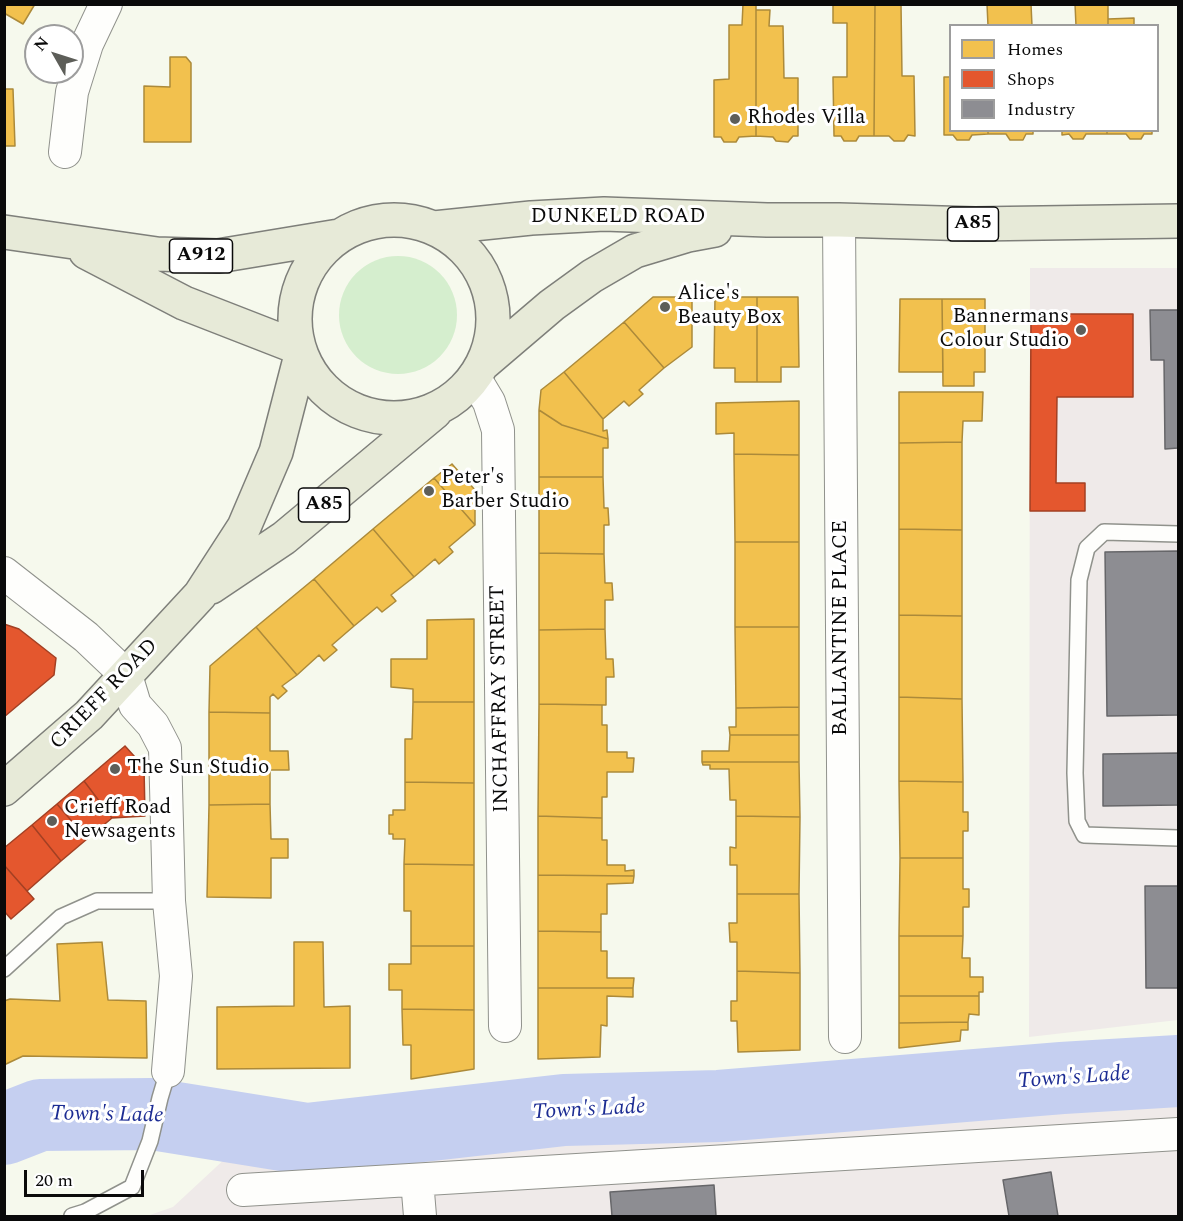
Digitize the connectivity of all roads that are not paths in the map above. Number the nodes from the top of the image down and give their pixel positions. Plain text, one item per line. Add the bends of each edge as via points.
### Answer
1 (106, 4) edge
2 (65, 152) dead end
3 (767, 220) junction
4 (839, 220) junction
5 (1179, 221) edge
6 (434, 228) junction
7 (4, 232) edge
8 (339, 236) junction
9 (63, 240) junction
10 (299, 351) junction
11 (479, 370) junction
12 (442, 406) junction
13 (1179, 534) edge
14 (4, 573) edge
15 (200, 595) junction
16 (126, 675) junction
17 (4, 789) edge
18 (1179, 838) edge
19 (169, 901) junction
20 (4, 969) edge
21 (505, 1026) dead end
22 (845, 1037) dead end
23 (164, 1084) joint
24 (1179, 1134) edge
25 (417, 1180) junction
26 (243, 1190) dead end
27 (72, 1216) edge
28 (420, 1216) edge

1 - 2 street via 87,44 72,92
3 - 4 main road, DUNKELD ROAD / A85
3 - 6 main road, DUNKELD ROAD / A85 via 604,214
3 - 11 main road, DUNKELD ROAD / A85 via 688,235 635,251 552,305
4 - 5 main road, DUNKELD ROAD / A85 via 975,224
4 - 22 street, BALLANTINE PLACE
6 - 8 main road, A912 via 397,219 354,228
6 - 11 main road, A912 via 464,248 482,271 489,289 494,325
7 - 9 main road, A912
8 - 9 main road, A912 via 218,256 157,254
8 - 10 main road, A912 via 320,253 303,277 295,316
9 - 10 main road, A912 via 184,303
10 - 12 main road, A912 via 328,393 367,415 403,418
10 - 15 main road, CRIEFF ROAD / A85 via 276,452 244,527
11 - 12 main road, A912 via 464,389
11 - 21 street, INCHAFFRAY STREET via 498,429
12 - 15 main road, CRIEFF ROAD / A85 via 284,538
13 - 18 lane via 1104,532 1087,548 1079,580 1075,773 1077,821 1084,835
14 - 16 street via 86,637
15 - 16 main road, CRIEFF ROAD / A85
16 - 17 main road, CRIEFF ROAD / A85 via 89,715
16 - 19 street via 135,705 153,725 165,748
19 - 20 lane via 97,901 61,917
19 - 23 street via 176,976
23 - 27 lane via 150,1141 132,1187
24 - 25 street
25 - 26 street
25 - 28 street

